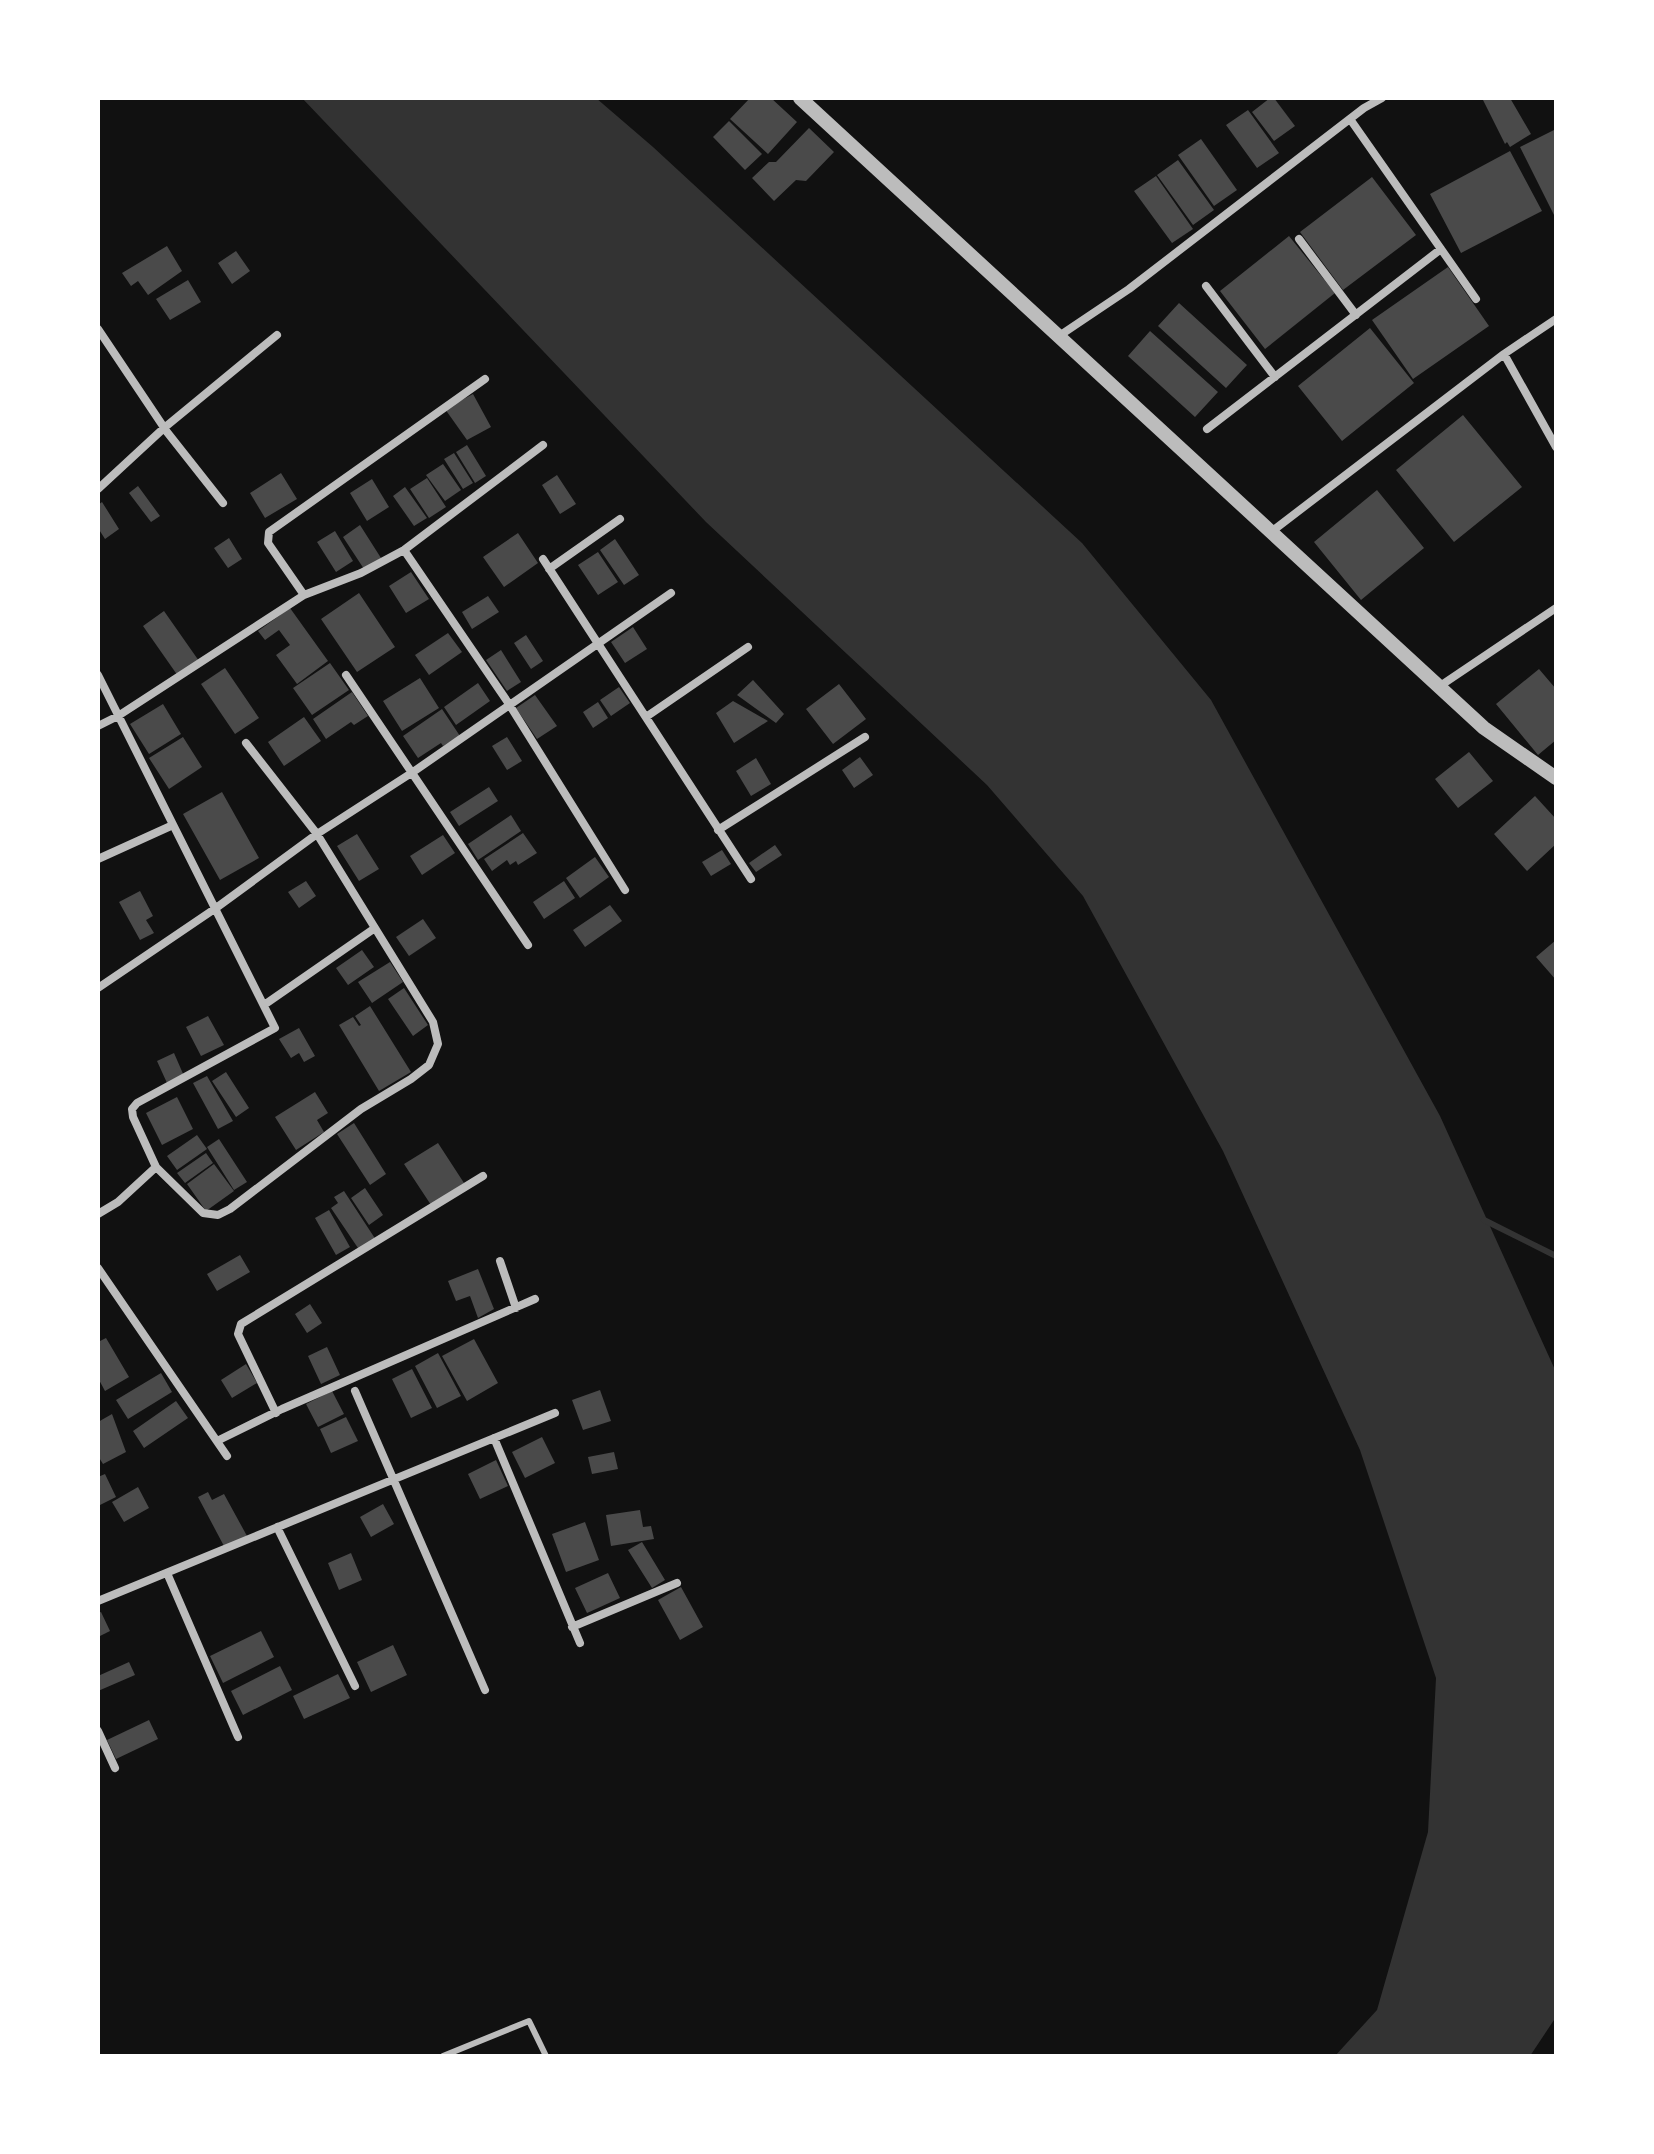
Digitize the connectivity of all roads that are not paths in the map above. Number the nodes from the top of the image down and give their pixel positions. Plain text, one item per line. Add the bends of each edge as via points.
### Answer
1 (800, 98) edge
2 (1382, 98) edge
3 (1350, 119) junction
4 (1299, 239) dead end
5 (1441, 249) junction
6 (1206, 286) dead end
7 (1476, 299) dead end
8 (1356, 315) junction
9 (1556, 319) edge
10 (98, 329) edge
11 (277, 335) dead end
12 (1059, 336) junction
13 (1504, 354) junction
14 (1275, 377) junction
15 (485, 379) dead end
16 (164, 428) junction
17 (1207, 429) dead end
18 (543, 445) dead end
19 (1556, 447) edge
20 (98, 489) edge
21 (223, 503) dead end
22 (620, 519) dead end
23 (1271, 532) junction
24 (404, 550) junction
25 (543, 559) dead end
26 (549, 569) junction
27 (671, 593) dead end
28 (304, 595) junction
29 (1556, 608) edge
30 (599, 643) junction
31 (748, 647) dead end
32 (98, 675) edge
33 (346, 675) dead end
34 (1440, 686) junction
35 (509, 704) junction
36 (118, 716) junction
37 (646, 717) junction
38 (98, 726) edge
39 (865, 737) dead end
40 (246, 743) dead end
41 (413, 772) junction
42 (1556, 778) edge
43 (173, 825) junction
44 (718, 830) junction
45 (317, 834) junction
46 (98, 859) edge
47 (751, 879) dead end
48 (625, 890) dead end
49 (216, 908) junction
50 (375, 928) junction
51 (528, 945) dead end
52 (98, 988) edge
53 (264, 1005) junction
54 (156, 1167) junction
55 (483, 1176) dead end
56 (98, 1214) edge
57 (500, 1261) dead end
58 (98, 1268) edge
59 (535, 1299) dead end
60 (516, 1308) junction
61 (355, 1391) dead end
62 (276, 1413) junction
63 (555, 1413) dead end
64 (494, 1438) junction
65 (217, 1441) junction
66 (227, 1456) dead end
67 (392, 1480) junction
68 (277, 1527) junction
69 (167, 1573) junction
70 (677, 1583) dead end
71 (98, 1601) edge
72 (572, 1627) junction
73 (580, 1643) dead end
74 (355, 1686) dead end
75 (485, 1690) dead end
76 (98, 1731) edge
77 (238, 1737) dead end
78 (115, 1768) dead end
79 (443, 2056) edge
80 (546, 2056) edge

1 - 12 street
2 - 3 street
3 - 5 street
3 - 12 street via 1129,289
4 - 8 street
5 - 7 street
5 - 8 street
6 - 14 street
8 - 14 street
9 - 13 street
10 - 16 street
11 - 16 street
12 - 23 street
13 - 19 street
13 - 23 street
14 - 17 street
15 - 28 street via 269,532 268,543
16 - 20 street
16 - 21 street
18 - 24 street
22 - 26 street
23 - 34 street
24 - 28 street
24 - 35 street
25 - 26 street
26 - 30 street
27 - 30 street
28 - 36 street
29 - 34 street
30 - 35 street
30 - 37 street
31 - 37 street
32 - 36 street
33 - 41 street
34 - 42 street via 1484,728
35 - 41 street
35 - 48 street
36 - 38 street
36 - 43 street
37 - 44 street
39 - 44 street
40 - 45 street
41 - 45 street
41 - 51 street
43 - 46 street
43 - 49 street
44 - 47 street
45 - 49 street
45 - 50 street
49 - 52 street
49 - 53 street
50 - 53 street
50 - 54 street via 433,1022 438,1044 429,1065 218,1215 203,1213
53 - 54 street via 275,1028 132,1109
54 - 56 street
55 - 62 street via 241,1324 238,1334
57 - 60 street
58 - 65 street
59 - 60 street
60 - 62 street
61 - 67 street
62 - 65 street
63 - 64 street
64 - 67 street
64 - 72 street
65 - 66 street
67 - 68 street
67 - 75 street
68 - 69 street
68 - 74 street
69 - 71 street
69 - 77 street
70 - 72 street
72 - 73 street
76 - 78 street
79 - 80 lane via 529,2021

